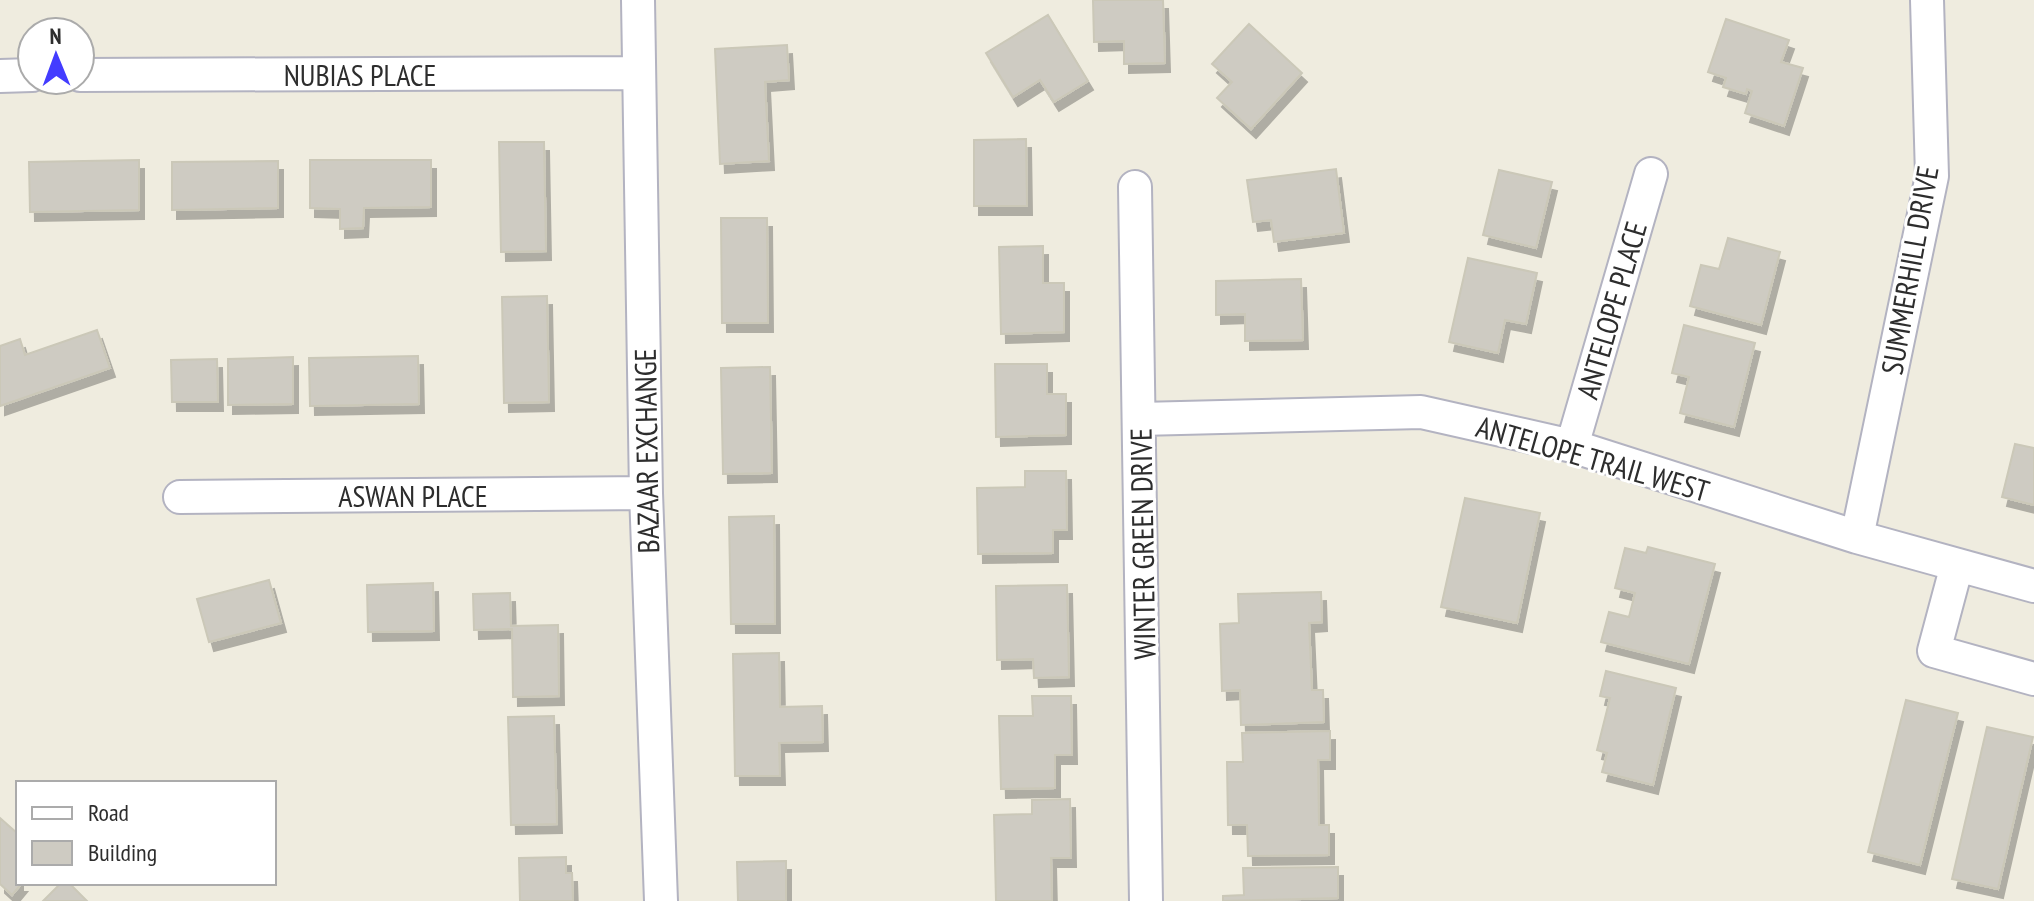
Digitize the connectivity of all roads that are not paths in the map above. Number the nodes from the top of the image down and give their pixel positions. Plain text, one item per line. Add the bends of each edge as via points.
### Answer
1 (638, 0) edge
2 (1927, 0) edge
3 (639, 73) junction
4 (96, 75) edge
5 (1651, 174) dead end
6 (1135, 187) dead end
7 (1140, 419) junction
8 (1572, 446) junction
9 (646, 493) junction
10 (180, 497) dead end
11 (1857, 537) junction
12 (1957, 565) junction
13 (2034, 586) edge
14 (2034, 679) edge
15 (661, 901) edge
16 (1146, 901) edge

1 - 3 street, BAZAAR EXCHANGE
2 - 11 street, SUMMERHILL DRIVE via 1932,176
3 - 4 street, NUBIAS PLACE
3 - 9 street, BAZAAR EXCHANGE
5 - 8 street, ANTELOPE PLACE
6 - 7 street, WINTER GREEN DRIVE
7 - 8 street, ANTELOPE TRAIL WEST via 1421,412
7 - 16 street, WINTER GREEN DRIVE
8 - 11 street, ANTELOPE TRAIL WEST
9 - 10 street, ASWAN PLACE
9 - 15 street, BAZAAR EXCHANGE
11 - 12 street, ANTELOPE TRAIL WEST
12 - 13 street, ANTELOPE TRAIL WEST
12 - 14 street via 1934,651

